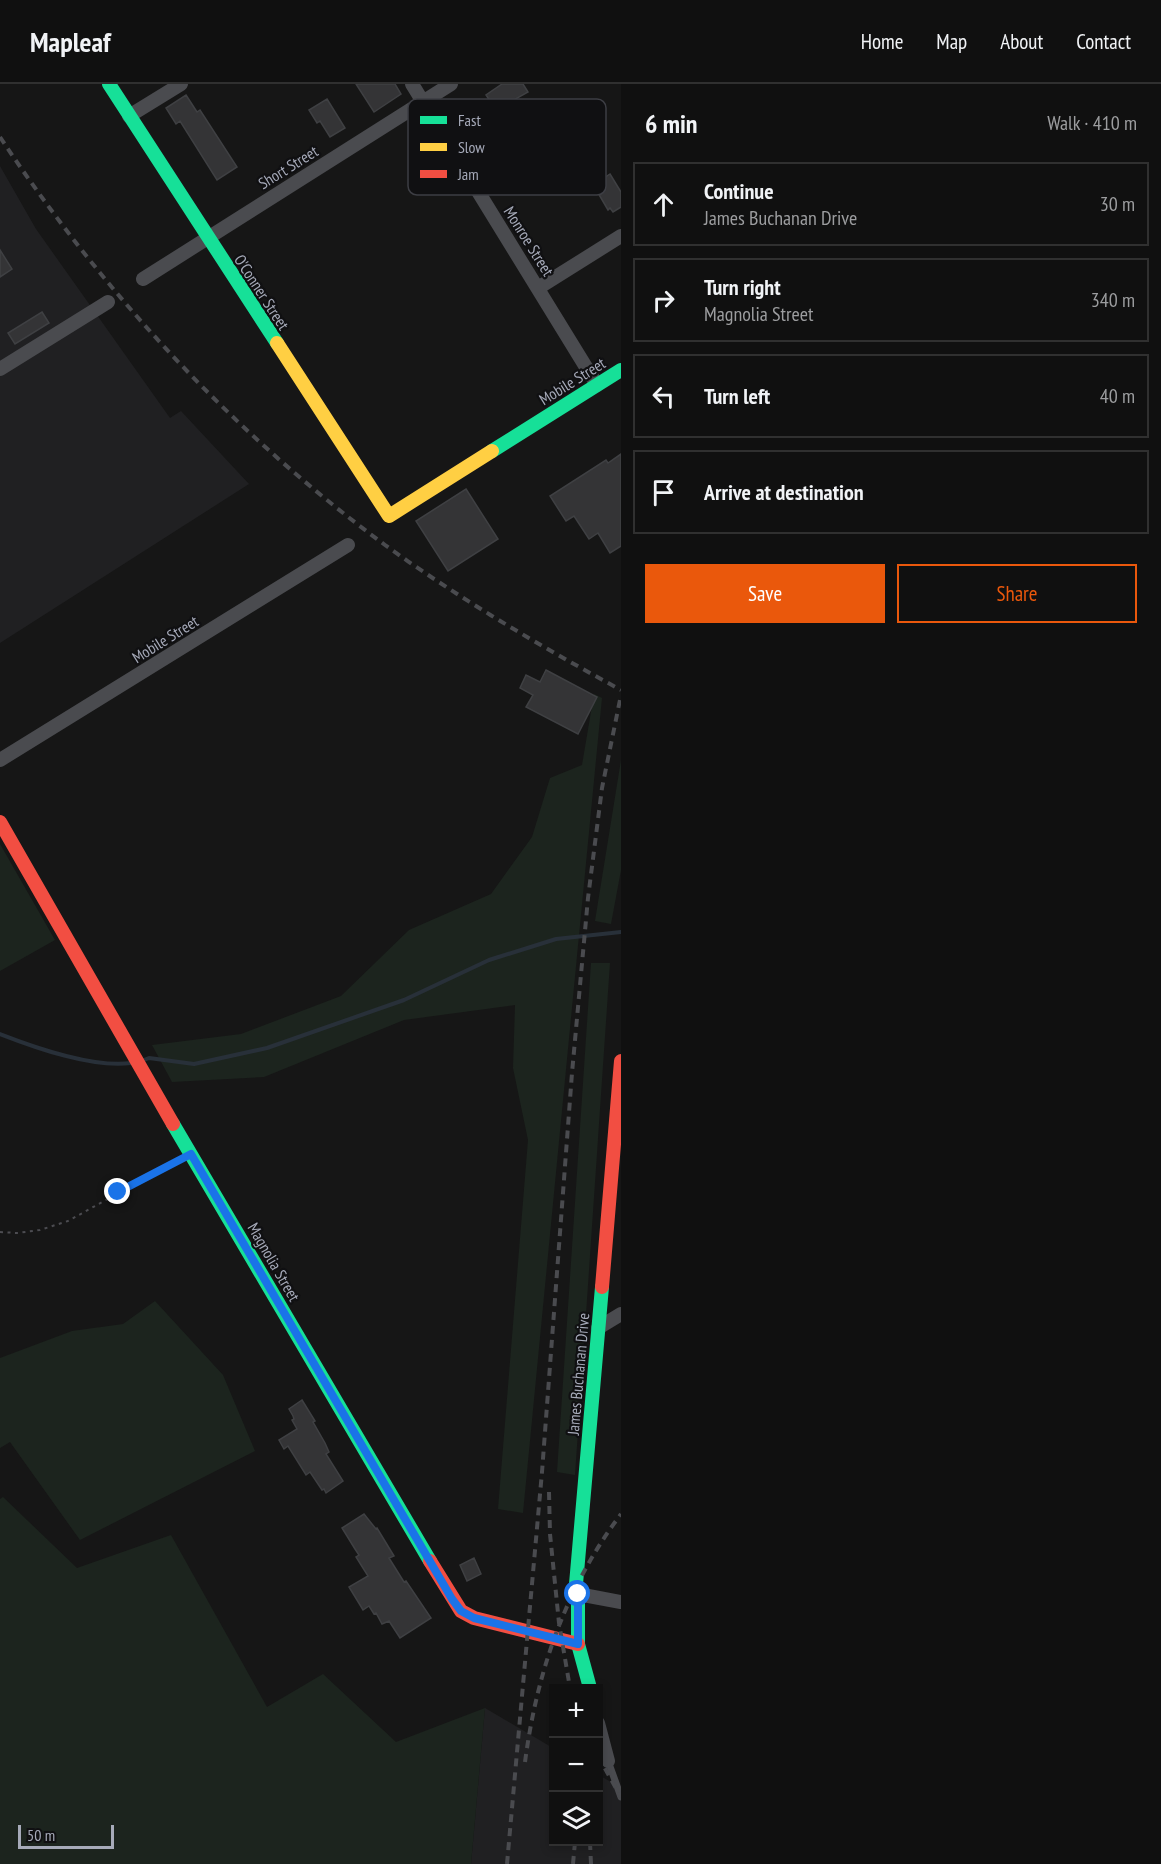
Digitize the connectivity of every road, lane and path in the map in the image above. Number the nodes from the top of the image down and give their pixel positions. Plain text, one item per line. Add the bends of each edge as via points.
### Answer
1 (109, 84) edge
2 (181, 84) edge
3 (412, 84) edge
4 (451, 84) edge
5 (422, 99) edge
6 (426, 99) edge
7 (408, 110) edge
8 (129, 116) junction
9 (481, 195) edge
10 (621, 236) edge
11 (207, 237) junction
12 (143, 279) dead end
13 (538, 288) junction
14 (108, 302) dead end
15 (0, 369) edge
16 (621, 370) edge
17 (597, 385) junction
18 (389, 516) joint
19 (348, 545) dead end
20 (0, 760) edge
21 (0, 822) edge
22 (621, 1060) edge
23 (619, 1124) edge
24 (191, 1154) junction
25 (0, 1232) edge
26 (621, 1314) edge
27 (598, 1328) junction
28 (578, 1594) junction
29 (621, 1602) edge
30 (578, 1644) junction
31 (589, 1684) edge
32 (602, 1738) edge
33 (608, 1761) joint
34 (621, 1797) edge

1 - 8 street, O'Conner Street
2 - 8 street
3 - 5 street, Monroe Street
4 - 6 street, Short Street
7 - 11 street, Short Street
8 - 11 street, O'Conner Street
9 - 13 street, Monroe Street
10 - 13 street
11 - 12 street, Short Street
11 - 18 street, O'Conner Street
13 - 17 street, Monroe Street
14 - 15 street
16 - 17 street, Mobile Street
17 - 18 street, Mobile Street
19 - 20 street, Mobile Street
21 - 24 street, Magnolia Street
22 - 23 street, James Buchanan Drive
23 - 27 street, James Buchanan Drive
24 - 25 path via 68,1221 40,1230
24 - 30 street, Magnolia Street via 456,1605 474,1618
26 - 27 street
27 - 28 street, James Buchanan Drive
28 - 29 street
28 - 30 street, James Buchanan Drive
30 - 31 street, James Buchanan Drive
32 - 33 street
33 - 34 lane

